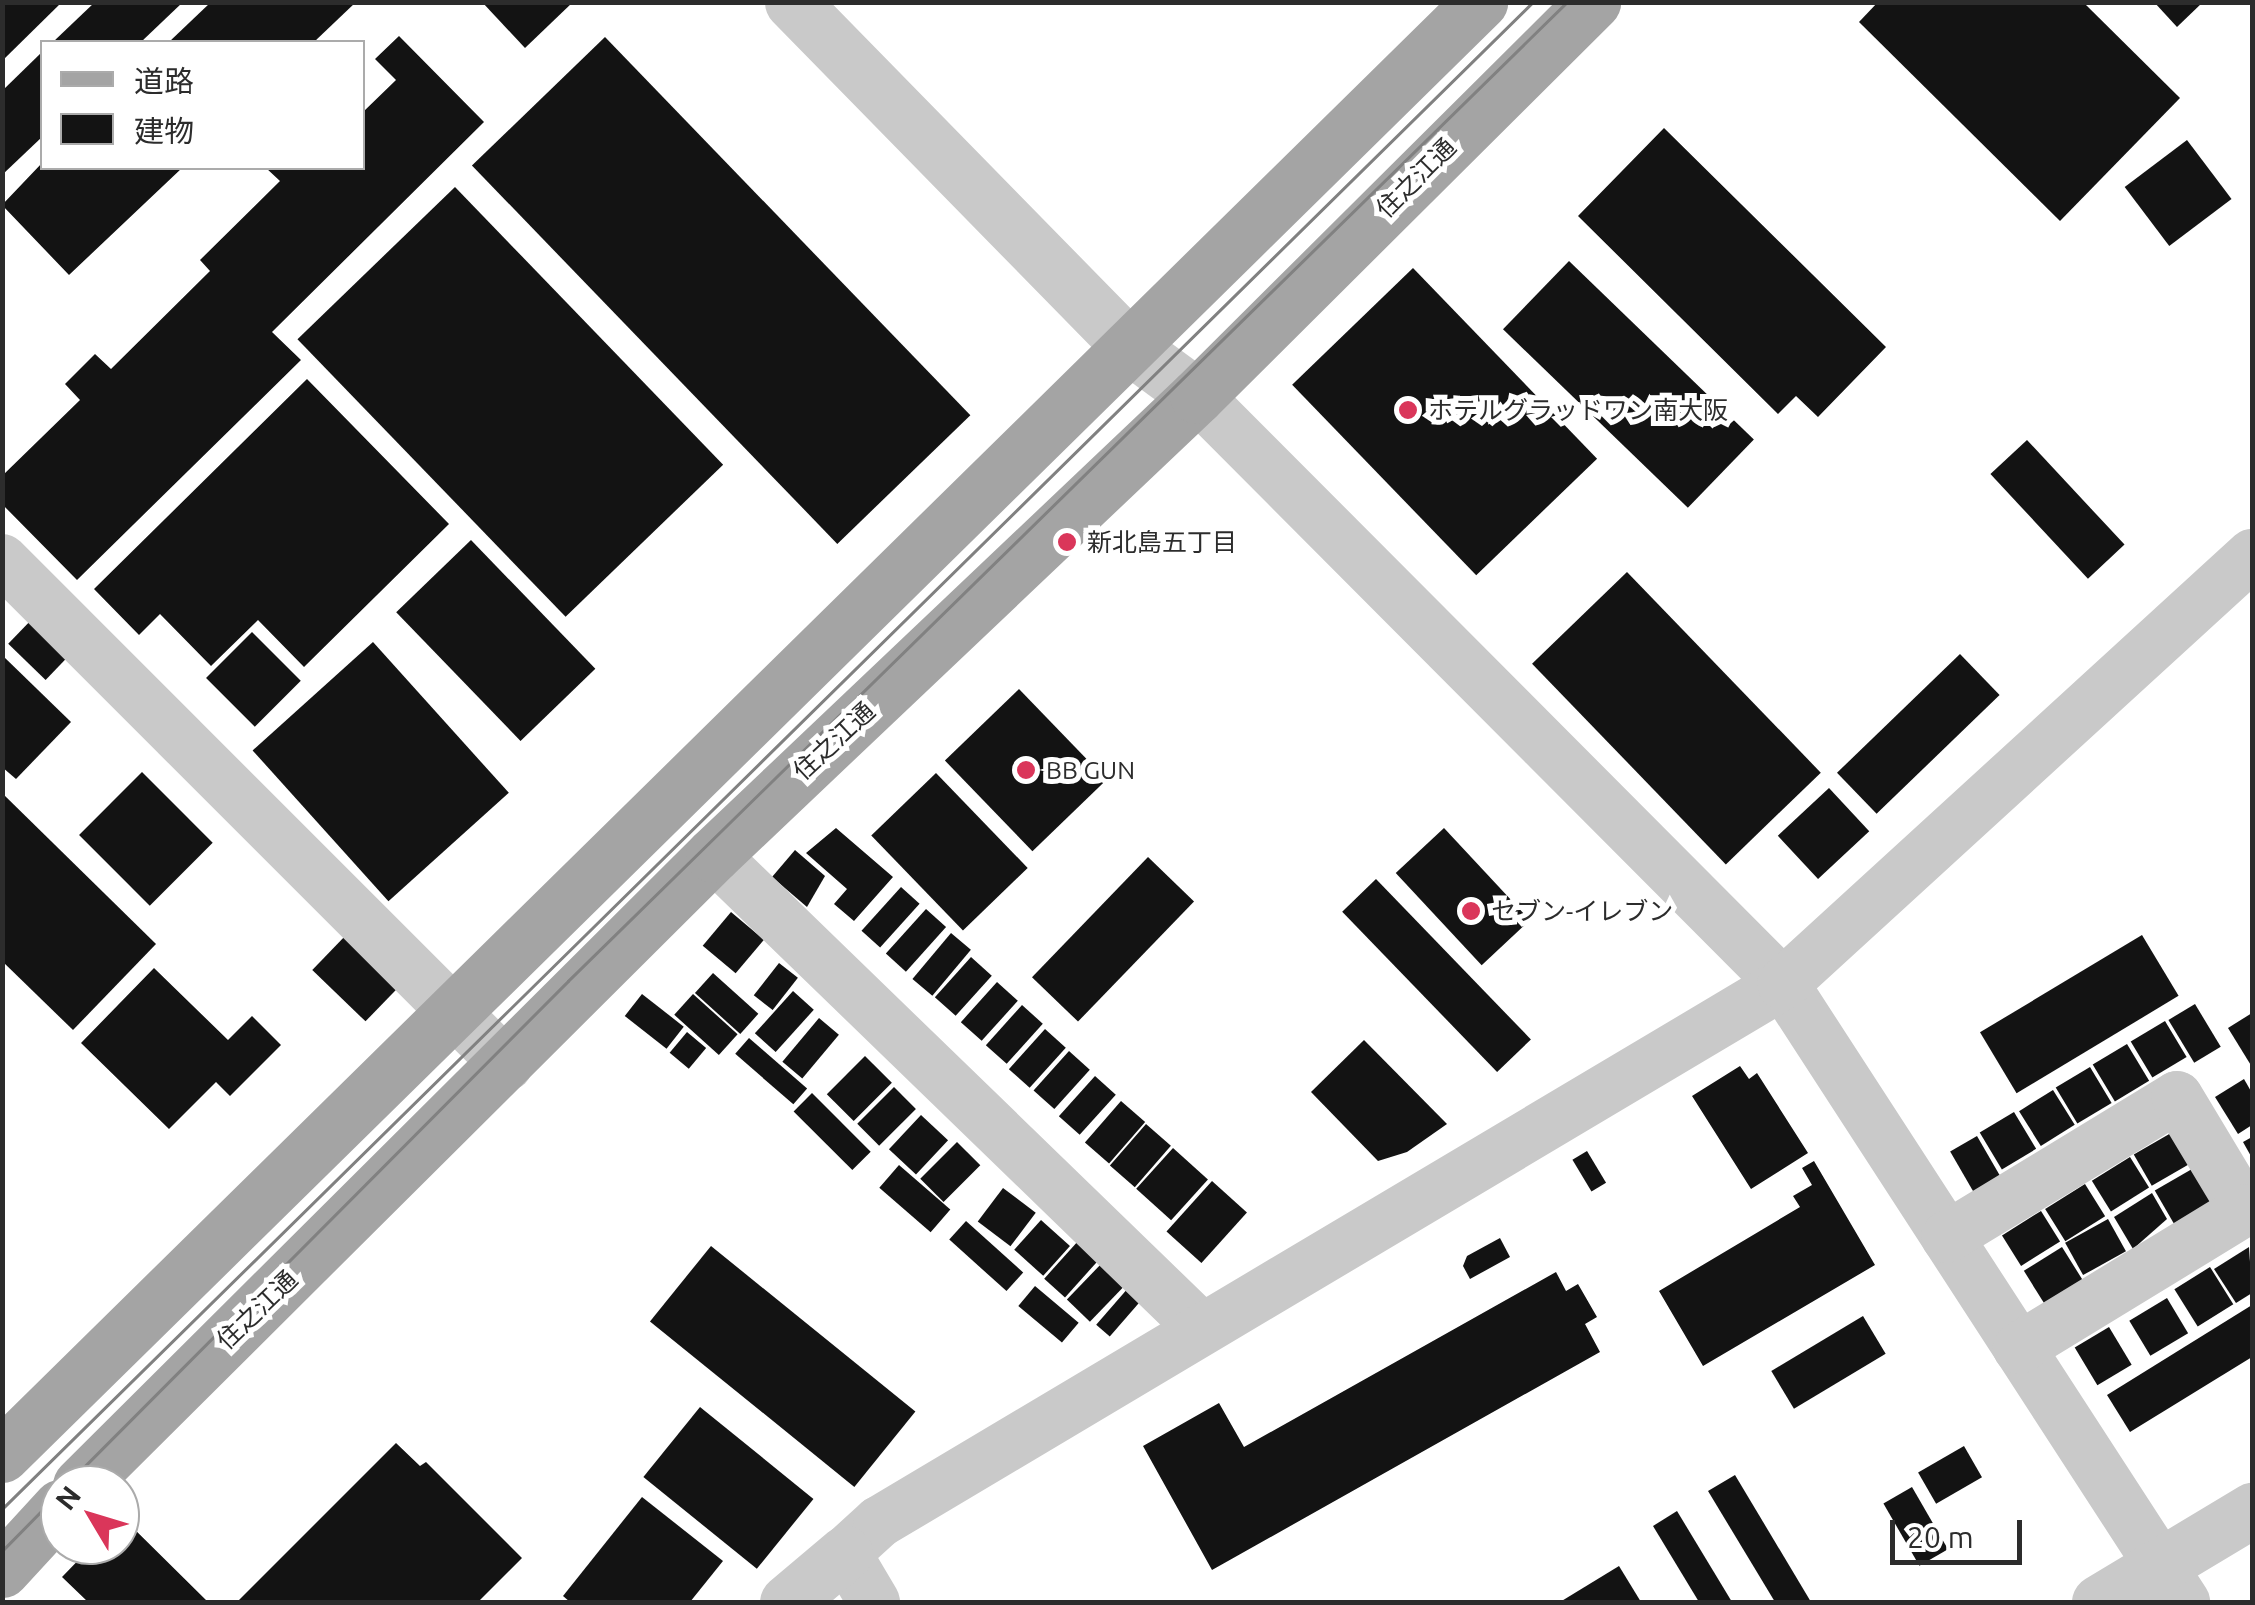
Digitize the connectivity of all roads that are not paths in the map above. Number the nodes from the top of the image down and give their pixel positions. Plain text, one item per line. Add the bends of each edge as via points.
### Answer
1 (792, 2) edge
2 (1480, 2) edge
3 (1593, 2) edge
4 (1130, 347) junction
5 (1198, 396) junction
6 (2252, 555) edge
7 (2, 560) edge
8 (714, 855) junction
9 (1782, 984) junction
10 (455, 1007) junction
11 (506, 1066) junction
12 (1947, 1238) junction
13 (1199, 1326) junction
14 (2019, 1348) junction
15 (2, 1455) edge
16 (100, 1465) edge
17 (2252, 1510) edge
18 (40, 1529) edge
19 (844, 1553) junction
20 (2, 1570) edge
21 (2172, 1584) edge
22 (788, 1602) edge
23 (874, 1602) edge
24 (2099, 1602) edge

1 - 4 street
2 - 4 main road
3 - 5 main road, 住之江通
4 - 5 street
4 - 10 main road
5 - 8 main road, 住之江通
5 - 9 street
6 - 9 street
7 - 10 street
8 - 11 main road, 住之江通
8 - 13 street
9 - 12 street
9 - 13 street
10 - 11 street
10 - 15 main road
11 - 16 main road, 住之江通
12 - 14 street
12 - 14 street via 2177,1097 2245,1210
13 - 19 street via 879,1522
14 - 21 street
17 - 21 street
18 - 20 main road
19 - 22 street
19 - 23 street
21 - 24 street

